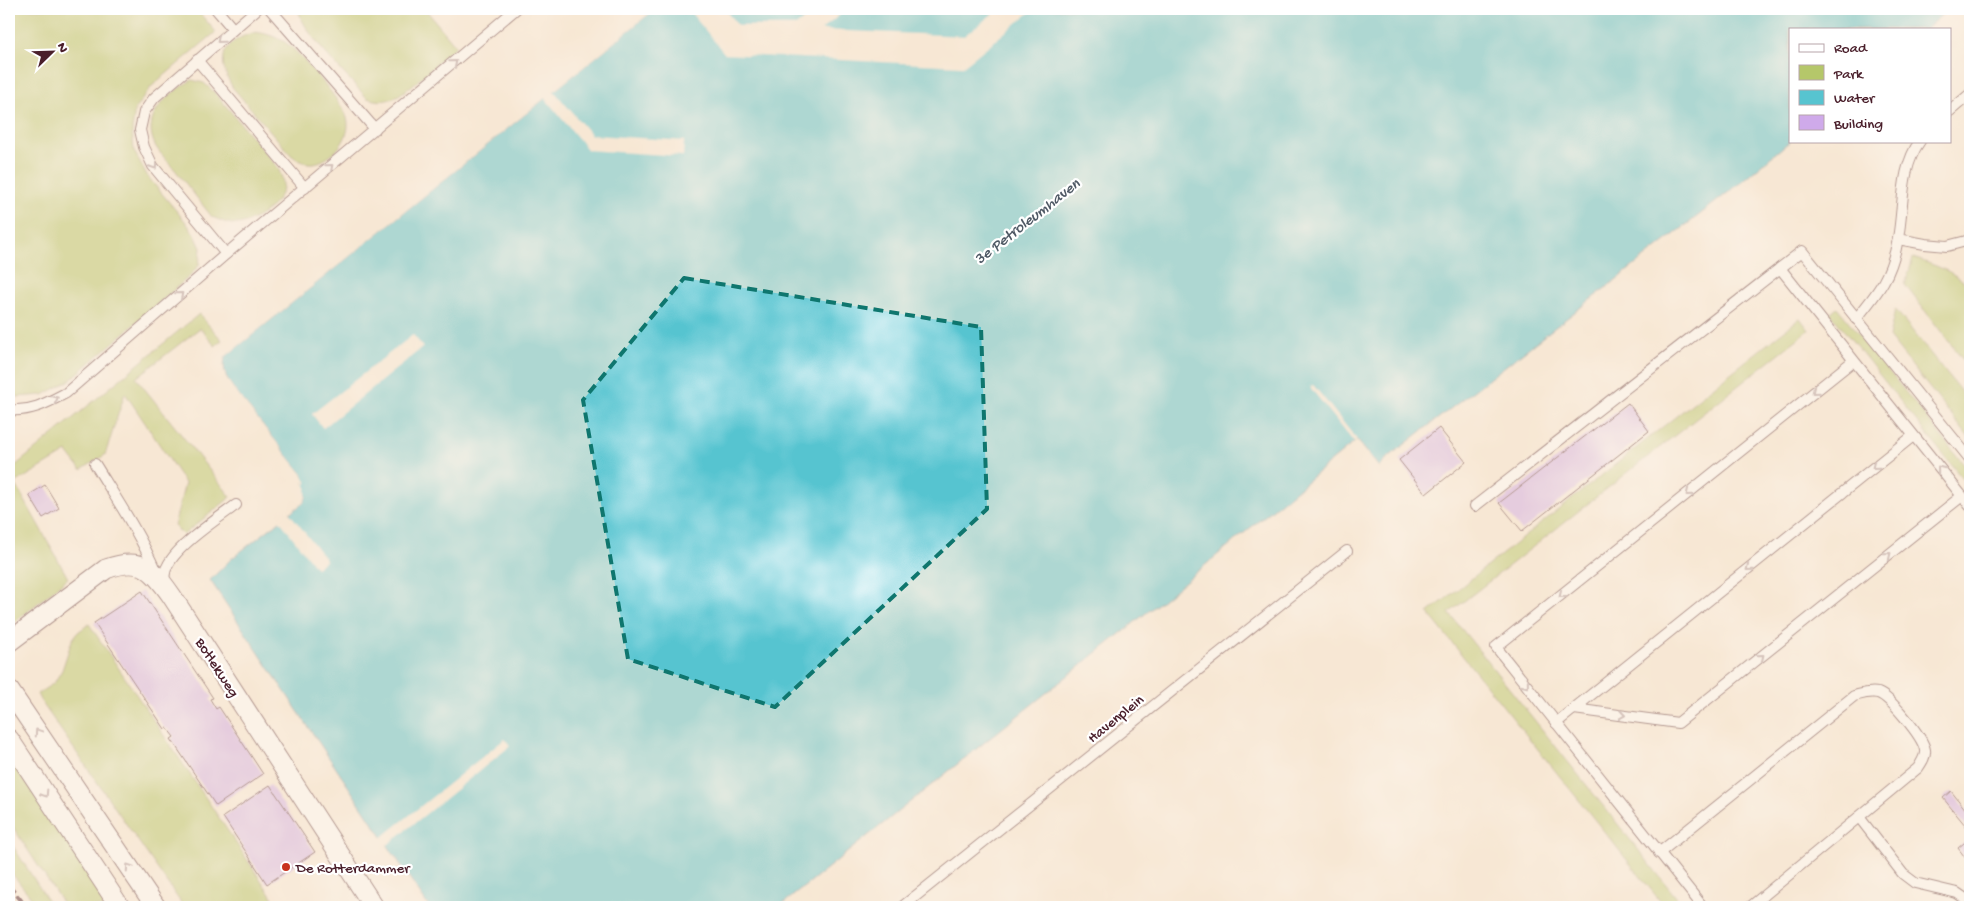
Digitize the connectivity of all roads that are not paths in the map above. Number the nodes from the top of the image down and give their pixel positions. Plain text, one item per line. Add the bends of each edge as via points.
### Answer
1 (216, 9) edge
2 (257, 9) edge
3 (270, 9) edge
4 (516, 9) edge
5 (233, 29) junction
6 (197, 60) junction
7 (1970, 94) edge
8 (1952, 108) edge
9 (375, 128) junction
10 (1919, 142) edge
11 (305, 188) junction
12 (1898, 239) junction
13 (1970, 240) edge
14 (226, 254) junction
15 (1780, 268) junction
16 (1856, 319) junction
17 (1854, 361) junction
18 (9, 410) edge
19 (1913, 436) junction
20 (1970, 459) edge
21 (95, 464) dead end
22 (1962, 496) junction
23 (236, 505) dead end
24 (1475, 506) dead end
25 (1970, 506) edge
26 (1347, 552) dead end
27 (161, 581) junction
28 (9, 642) edge
29 (9, 690) edge
30 (1574, 708) junction
31 (1556, 722) junction
32 (9, 739) edge
33 (1858, 817) junction
34 (1659, 852) junction
35 (1970, 902) edge
36 (120, 907) edge
37 (156, 907) edge
38 (374, 907) edge
39 (902, 907) edge
40 (1703, 907) edge
41 (1750, 907) edge

1 - 5 lane
2 - 5 lane
3 - 9 lane
9 -> 4 lane
5 -> 6 lane
6 - 11 lane
6 -> 14 lane via 154,98 144,112 140,130 153,166
7 - 8 lane
11 -> 9 lane
10 - 12 lane via 1908,168
11 - 14 lane
12 - 13 lane via 1947,246
12 - 16 lane via 1889,272 1878,293
18 -> 14 lane via 39,407 66,394
15 - 16 lane via 1802,250
15 - 17 lane
15 - 24 lane
16 - 20 lane
17 - 19 lane
17 -> 31 lane via 1496,647
22 -> 19 lane
19 -> 30 lane
21 - 27 lane via 143,544
22 - 25 lane
30 -> 22 lane via 1678,723
23 - 27 lane via 181,550 168,564
26 - 39 lane, Havenplein
27 - 28 street, Botlekweg via 143,565 123,562 106,569
27 - 38 street, Botlekweg
37 -> 29 street
30 - 31 lane
31 - 34 lane
32 -> 36 street
33 - 34 lane via 1918,768 1925,751 1922,740 1888,699 1867,692 1854,696
33 - 35 lane via 1903,874 1915,883 1958,893
33 - 41 lane
34 - 40 lane

